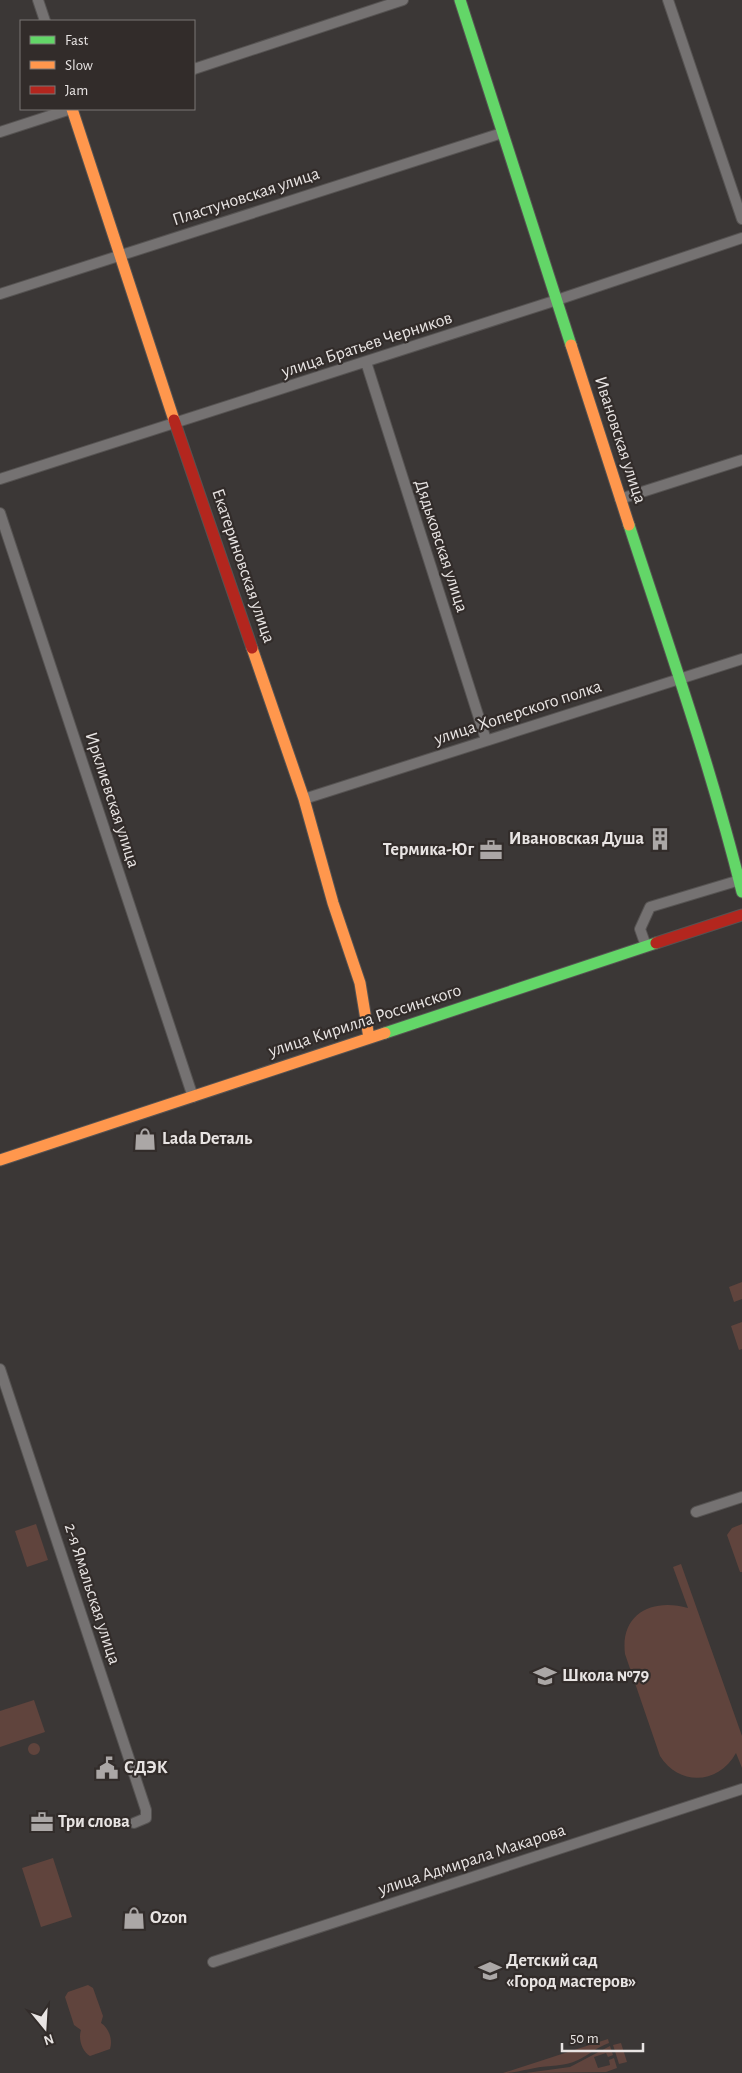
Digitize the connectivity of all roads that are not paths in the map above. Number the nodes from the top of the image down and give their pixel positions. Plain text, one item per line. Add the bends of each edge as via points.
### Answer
1 (38, 0) edge
2 (403, 0) edge
3 (460, 0) edge
4 (668, 0) edge
5 (45, 20) edge
6 (195, 69) edge
7 (68, 110) edge
8 (71, 110) edge
9 (0, 132) edge
10 (502, 133) junction
11 (742, 219) edge
12 (742, 238) edge
13 (120, 254) junction
14 (0, 294) edge
15 (557, 300) junction
16 (366, 362) junction
17 (175, 423) junction
18 (742, 460) edge
19 (0, 479) edge
20 (620, 499) junction
21 (0, 513) edge
22 (742, 659) edge
23 (679, 679) junction
24 (486, 740) junction
25 (304, 799) junction
26 (740, 880) junction
27 (742, 892) edge
28 (742, 915) edge
29 (646, 946) junction
30 (369, 1038) junction
31 (192, 1096) junction
32 (0, 1159) edge
33 (0, 1369) edge
34 (742, 1497) edge
35 (696, 1512) dead end
36 (742, 1789) edge
37 (134, 1823) dead end
38 (213, 1962) dead end

1 - 5 street
2 - 6 street
3 - 10 street, Ивановская улица
4 - 11 street
7 - 9 street
8 - 13 street, Екатериновская улица
10 - 13 street, Пластуновская улица
10 - 15 street, Ивановская улица
12 - 15 street, улица Братьев Черников
13 - 14 street, Пластуновская улица
13 - 17 street, Екатериновская улица
15 - 16 street, улица Братьев Черников
15 - 20 street, Ивановская улица
16 - 17 street, улица Братьев Черников
16 - 24 street, Дядьковская улица
17 - 19 street, улица Братьев Черников
17 - 25 street, Екатериновская улица
18 - 20 street
20 - 23 street, Ивановская улица
21 - 31 street, Ирклиевская улица
22 - 23 street, улица Хоперского полка
23 - 24 street, улица Хоперского полка
23 - 26 street, Ивановская улица via 699,736
24 - 25 street, улица Хоперского полка
25 - 30 street, Екатериновская улица via 333,903 360,983
26 - 27 street, Ивановская улица
26 - 29 street via 650,907 640,929
28 - 29 street, улица Кирилла Россинского
29 - 30 street, улица Кирилла Россинского
30 - 31 street, улица Кирилла Россинского
31 - 32 street, улица Кирилла Россинского
33 - 37 street, 2-я Ямальская улица via 146,1810 146,1818
34 - 35 street
36 - 38 street, улица Адмирала Макарова

